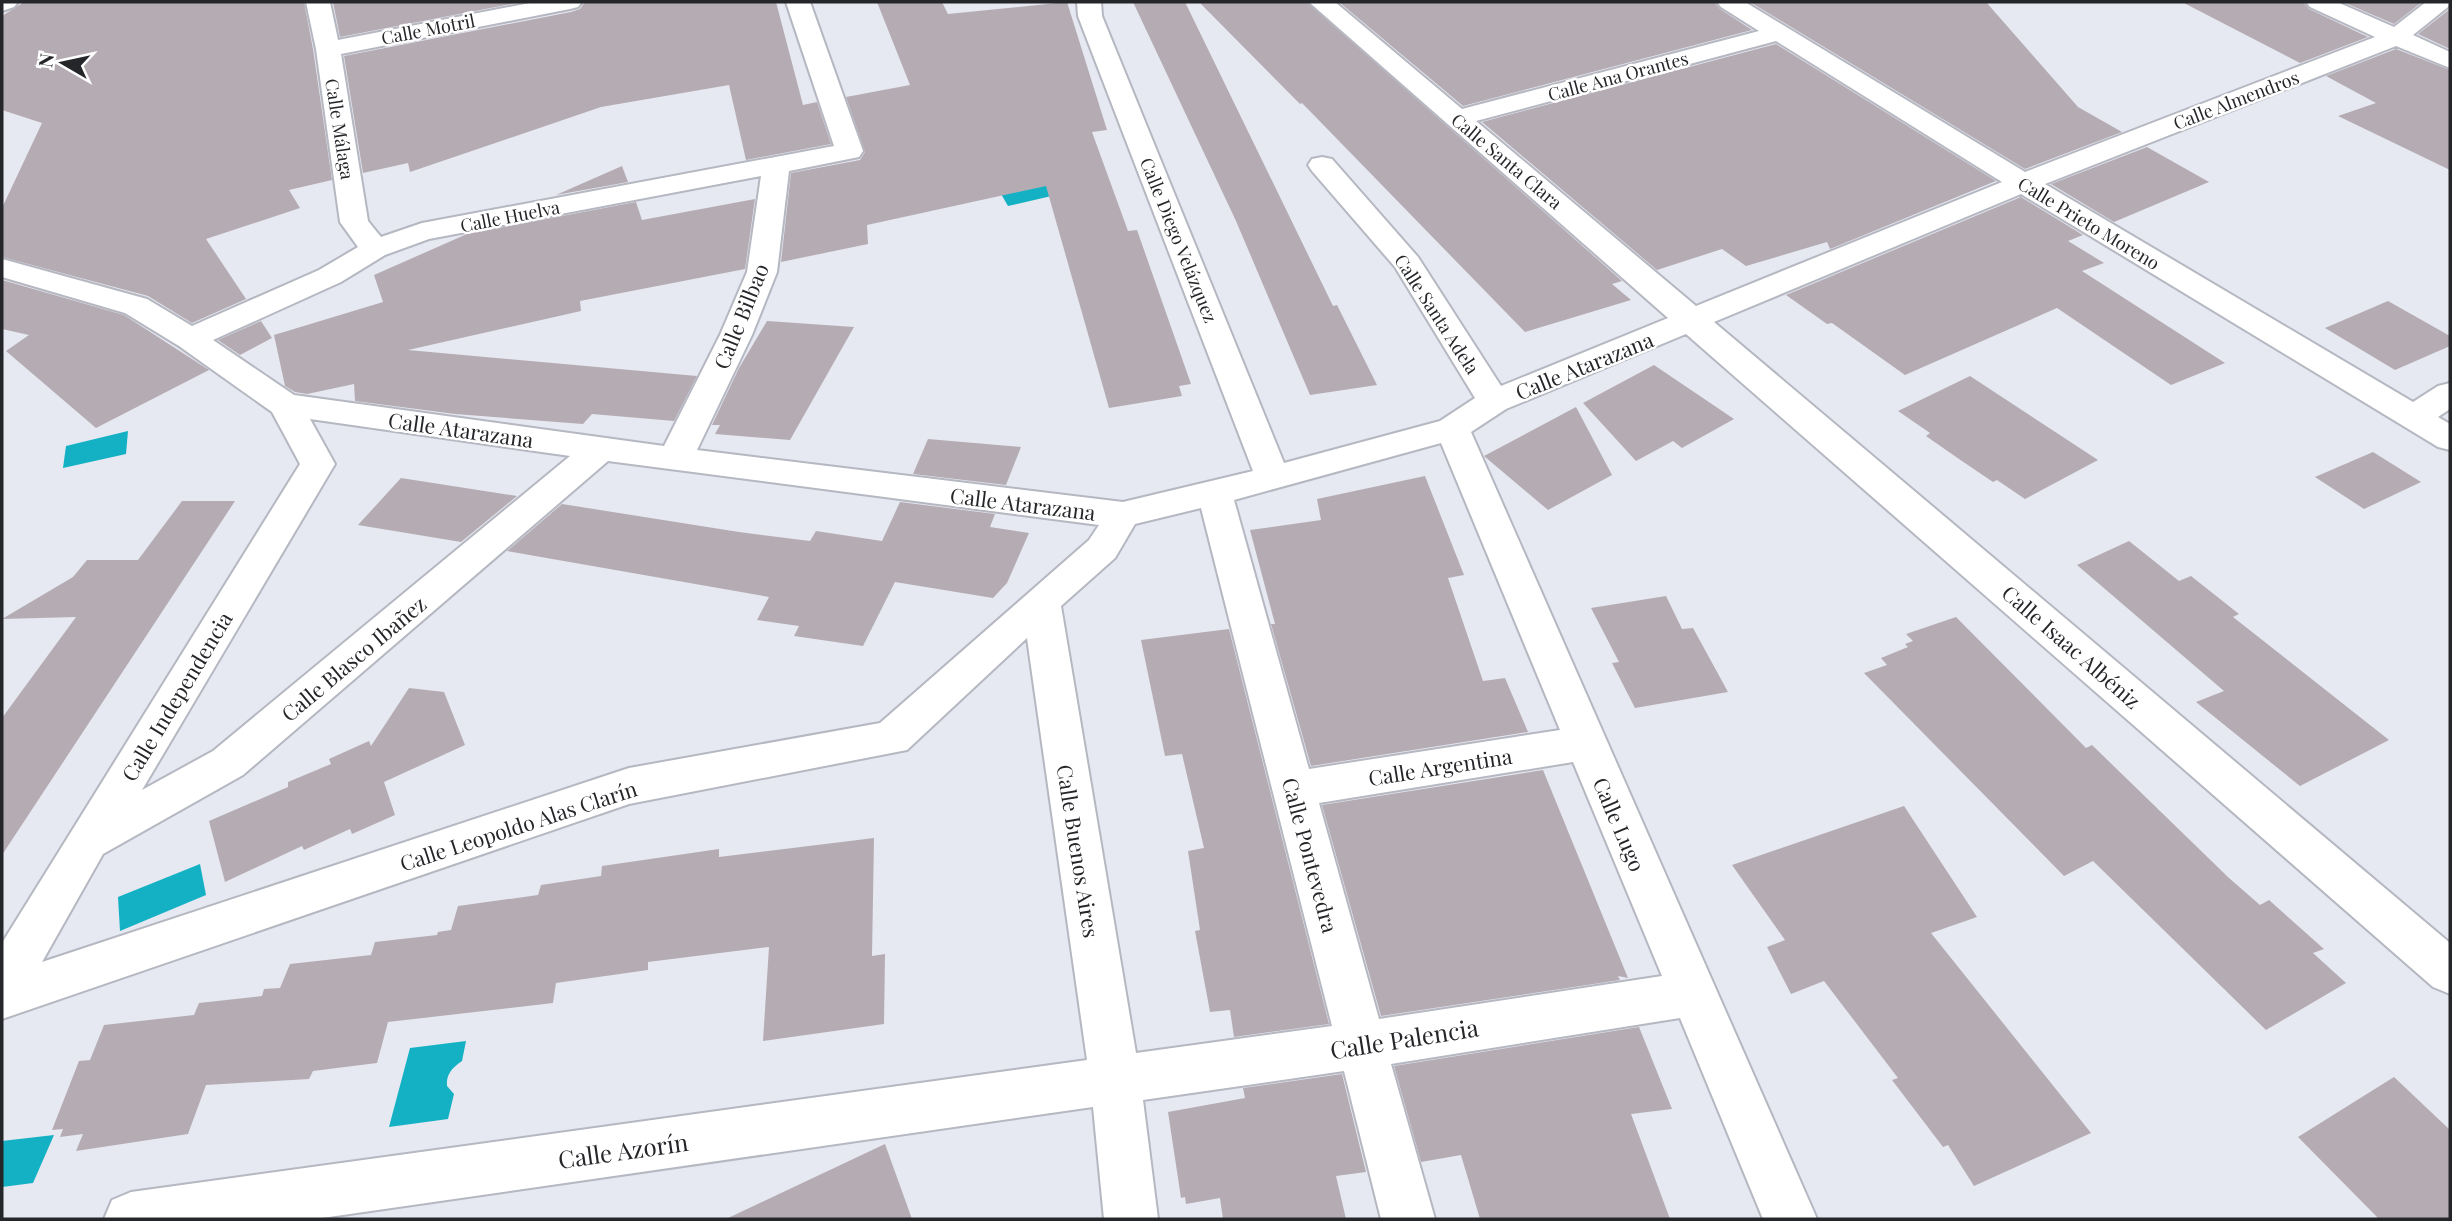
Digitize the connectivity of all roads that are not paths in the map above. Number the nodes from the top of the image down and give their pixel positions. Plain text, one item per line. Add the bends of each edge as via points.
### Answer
1 (318, 2) edge
2 (570, 2) edge
3 (798, 2) edge
4 (1089, 2) edge
5 (1321, 2) edge
6 (1730, 2) edge
7 (2318, 2) edge
8 (2441, 2) edge
9 (1779, 33) junction
10 (2396, 37) junction
11 (328, 49) junction
12 (2450, 61) edge
13 (1457, 118) junction
14 (776, 165) junction
15 (1322, 165) dead end
16 (2023, 183) junction
17 (375, 249) junction
18 (2, 268) edge
19 (1693, 319) junction
20 (190, 339) junction
21 (2450, 394) edge
22 (1494, 401) junction
23 (285, 405) junction
24 (2413, 416) junction
25 (1452, 429) junction
26 (2450, 439) edge
27 (601, 449) junction
28 (675, 459) junction
29 (1273, 478) junction
30 (1214, 491) junction
31 (1123, 515) junction
32 (1041, 602) junction
33 (1586, 743) junction
34 (1294, 789) junction
35 (86, 842) junction
36 (2450, 972) edge
37 (2, 986) edge
38 (1693, 994) junction
39 (2, 997) edge
40 (1362, 1045) junction
41 (1115, 1080) junction
42 (131, 1219) edge
43 (1131, 1219) edge
44 (1408, 1219) edge
45 (1790, 1219) edge

1 - 11 street, Calle Málaga
2 - 11 street, Calle Motril
3 - 14 street, Calle Huelva via 849,151
4 - 29 street, Calle Diego Velázquez via 1090,16
5 - 13 street, Calle Santa Clara
6 - 9 street, Calle Prieto Moreno
7 - 10 street
8 - 10 street, Calle Almendros
9 - 13 street, Calle Ana Orantes
9 - 16 street, Calle Prieto Moreno
10 - 12 street
10 - 16 street, Calle Almendros
11 - 17 street, Calle Málaga via 354,222
13 - 19 street, Calle Santa Clara
14 - 17 street, Calle Huelva via 422,232
14 - 28 street, Calle Bilbao via 762,272
15 - 22 street, Calle Santa Adela via 1407,263
16 - 19 street, Calle Atarazana
16 - 24 street, Calle Prieto Moreno
17 - 20 street, Calle Huelva via 330,276
18 - 20 street, Calle Atarazana via 136,306
19 - 22 street, Calle Atarazana
19 - 36 street, Calle Isaac Albéniz
20 - 23 street, Calle Atarazana
21 - 24 street
22 - 25 street, Calle Atarazana
23 - 27 street, Calle Atarazana
23 - 35 street, Calle Independencia via 318,464
24 - 26 street, Calle Prieto Moreno
25 - 29 street, Calle Atarazana
25 - 33 street, Calle Lugo
27 - 28 street, Calle Atarazana
27 - 35 street, Calle Blasco Ibañez via 228,763
28 - 31 street, Calle Atarazana
29 - 30 street, Calle Atarazana
30 - 31 street, Calle Atarazana
30 - 34 street, Calle Pontevedra
31 - 32 street via 1102,549
32 - 39 street, Calle Leopoldo Alas Clarín via 892,738 629,786
32 - 41 street, Calle Buenos Aires
33 - 34 street, Calle Argentina
33 - 38 street, Calle Lugo
34 - 40 street, Calle Pontevedra
35 - 37 street, Calle Independencia
38 - 40 street, Calle Palencia
38 - 45 street, Calle Lugo
40 - 41 street, Calle Palencia
40 - 44 street, Calle Pontevedra
41 - 42 street, Calle Azorín
41 - 43 street, Calle Buenos Aires

